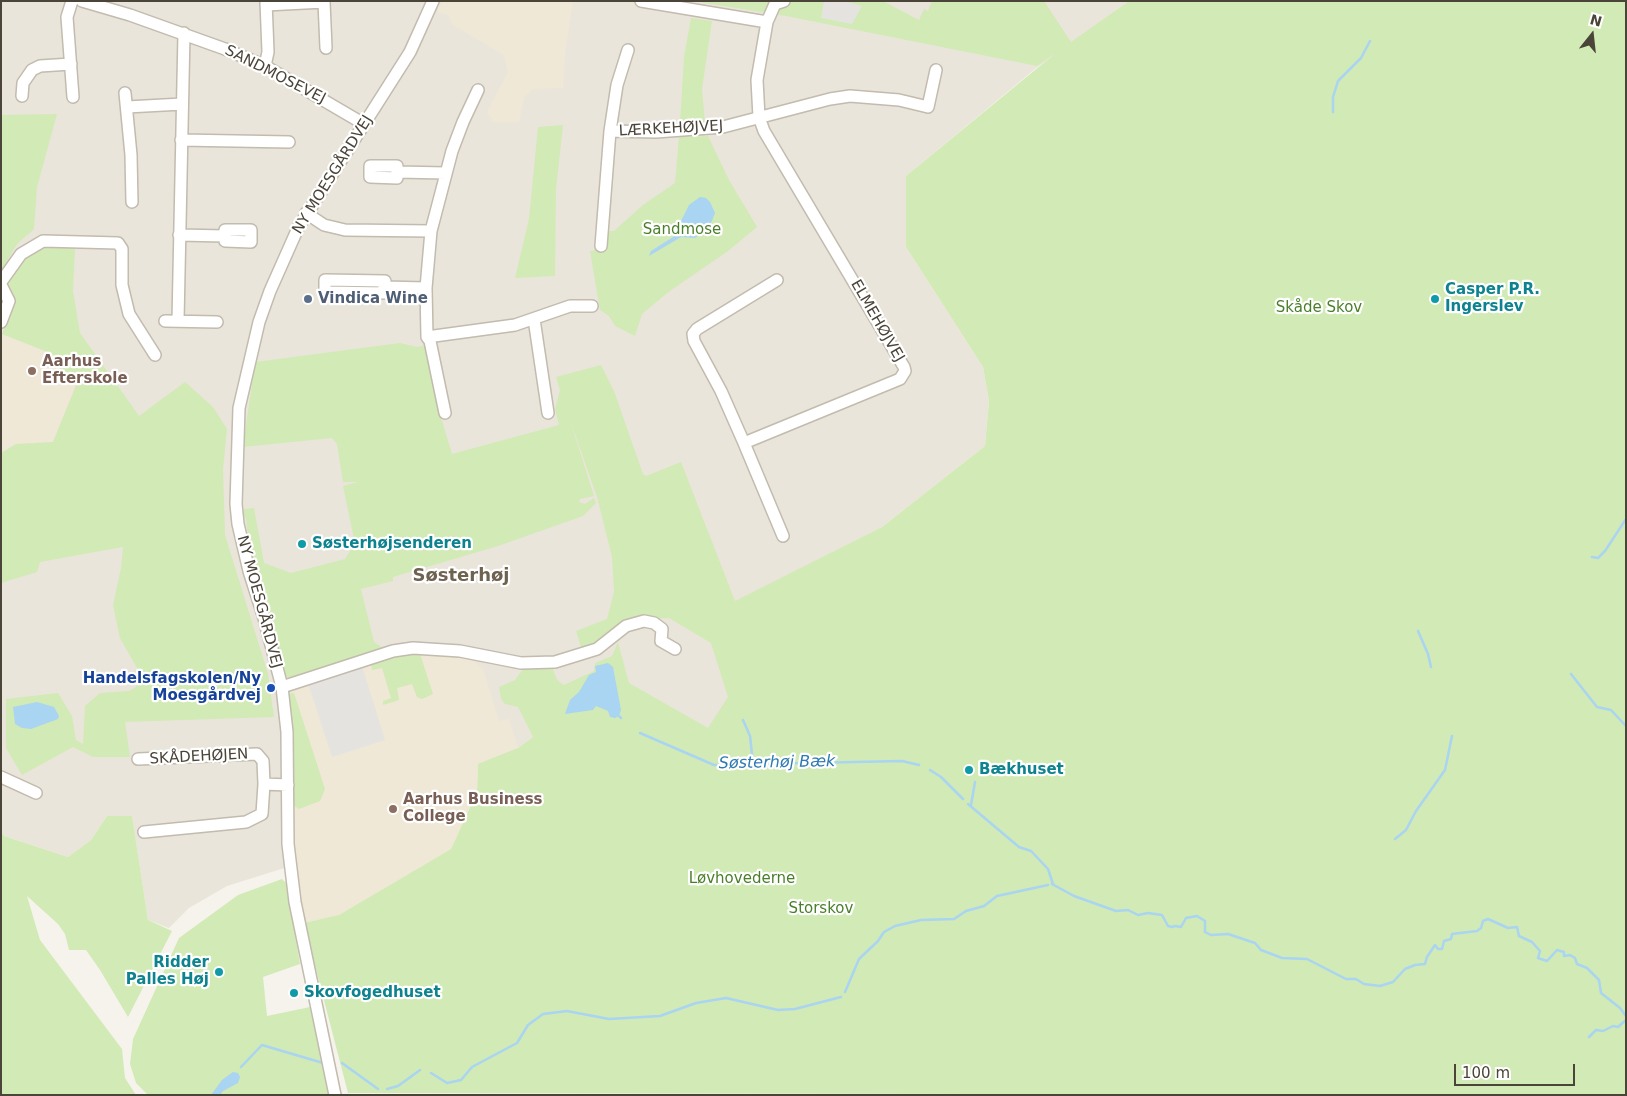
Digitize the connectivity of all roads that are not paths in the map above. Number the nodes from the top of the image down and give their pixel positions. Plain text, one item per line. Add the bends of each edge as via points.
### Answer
1 (72, 1) edge
2 (82, 1) edge
3 (434, 1) edge
4 (641, 1) edge
5 (784, 1) edge
6 (324, 2) edge
7 (266, 3) edge
8 (767, 22) junction
9 (184, 33) junction
10 (326, 48) dead end
11 (628, 50) dead end
12 (71, 64) junction
13 (265, 66) junction
14 (936, 70) dead end
15 (478, 90) dead end
16 (125, 93) dead end
17 (22, 96) dead end
18 (74, 98) dead end
19 (182, 104) junction
20 (127, 107) junction
21 (760, 117) junction
22 (364, 124) junction
23 (610, 131) junction
24 (181, 140) junction
25 (289, 142) dead end
26 (397, 172) dead end
27 (446, 173) junction
28 (132, 202) dead end
29 (306, 213) junction
30 (431, 231) junction
31 (178, 235) junction
32 (225, 236) dead end
33 (601, 246) dead end
34 (777, 280) dead end
35 (1, 283) edge
36 (384, 287) junction
37 (426, 288) junction
38 (592, 306) dead end
39 (534, 318) junction
40 (164, 321) dead end
41 (178, 321) junction
42 (1, 322) edge
43 (217, 322) dead end
44 (427, 337) junction
45 (155, 355) dead end
46 (445, 413) dead end
47 (548, 413) dead end
48 (744, 443) junction
49 (783, 536) dead end
50 (675, 649) dead end
51 (282, 687) junction
52 (138, 760) dead end
53 (1, 777) edge
54 (264, 784) junction
55 (288, 784) junction
56 (36, 793) dead end
57 (144, 832) dead end
58 (336, 1095) edge

1 - 12 street via 67,17
2 - 9 street, SANDMOSEVEJ
3 - 22 street, NY MOESGÅRDVEJ via 410,51
4 - 8 street
5 - 8 street via 775,4
6 - 7 street
6 - 10 street
7 - 13 street via 268,52
8 - 21 street, ELMEHØJVEJ via 757,80
9 - 13 street, SANDMOSEVEJ
9 - 19 street
11 - 23 street, LÆRKEHØJVEJ via 613,100
12 - 17 street via 40,66 32,70 23,83
12 - 18 street
13 - 22 street, SANDMOSEVEJ
14 - 21 street via 928,107 900,100 850,96
15 - 27 street via 462,122
16 - 20 street
19 - 20 street
19 - 24 street
20 - 28 street
21 - 23 street, LÆRKEHØJVEJ via 714,128
21 - 48 street, ELMEHØJVEJ via 777,154 870,306 905,372 900,379
22 - 29 street, NY MOESGÅRDVEJ
23 - 33 street, LÆRKEHØJVEJ
24 - 25 street
24 - 31 street
26 - 27 street
27 - 30 street
29 - 30 street via 324,225 345,230
29 - 51 street, NY MOESGÅRDVEJ via 259,322 239,408 236,457 236,504 241,544
30 - 37 street
31 - 32 street
31 - 41 street
34 - 48 street via 693,334
35 - 42 street via 9,301
35 - 45 street via 21,254 43,241 114,241 122,249 122,286 129,314
36 - 36 street via 385,281 325,280 325,292 384,293
36 - 37 street
37 - 44 street
38 - 39 street via 570,306
39 - 44 street via 515,324
39 - 47 street
40 - 41 street
41 - 43 street
44 - 46 street
48 - 49 street
50 - 51 street via 661,641 662,629 644,621 626,626 597,649 555,662 521,663 460,651 413,648 393,651
51 - 55 street, NY MOESGÅRDVEJ
52 - 54 street, SKÅDEHØJEN via 257,754 263,761
53 - 56 street
54 - 55 street
54 - 57 street, SKÅDEHØJEN via 262,814 246,822
55 - 58 street, NY MOESGÅRDVEJ via 288,844 295,902

